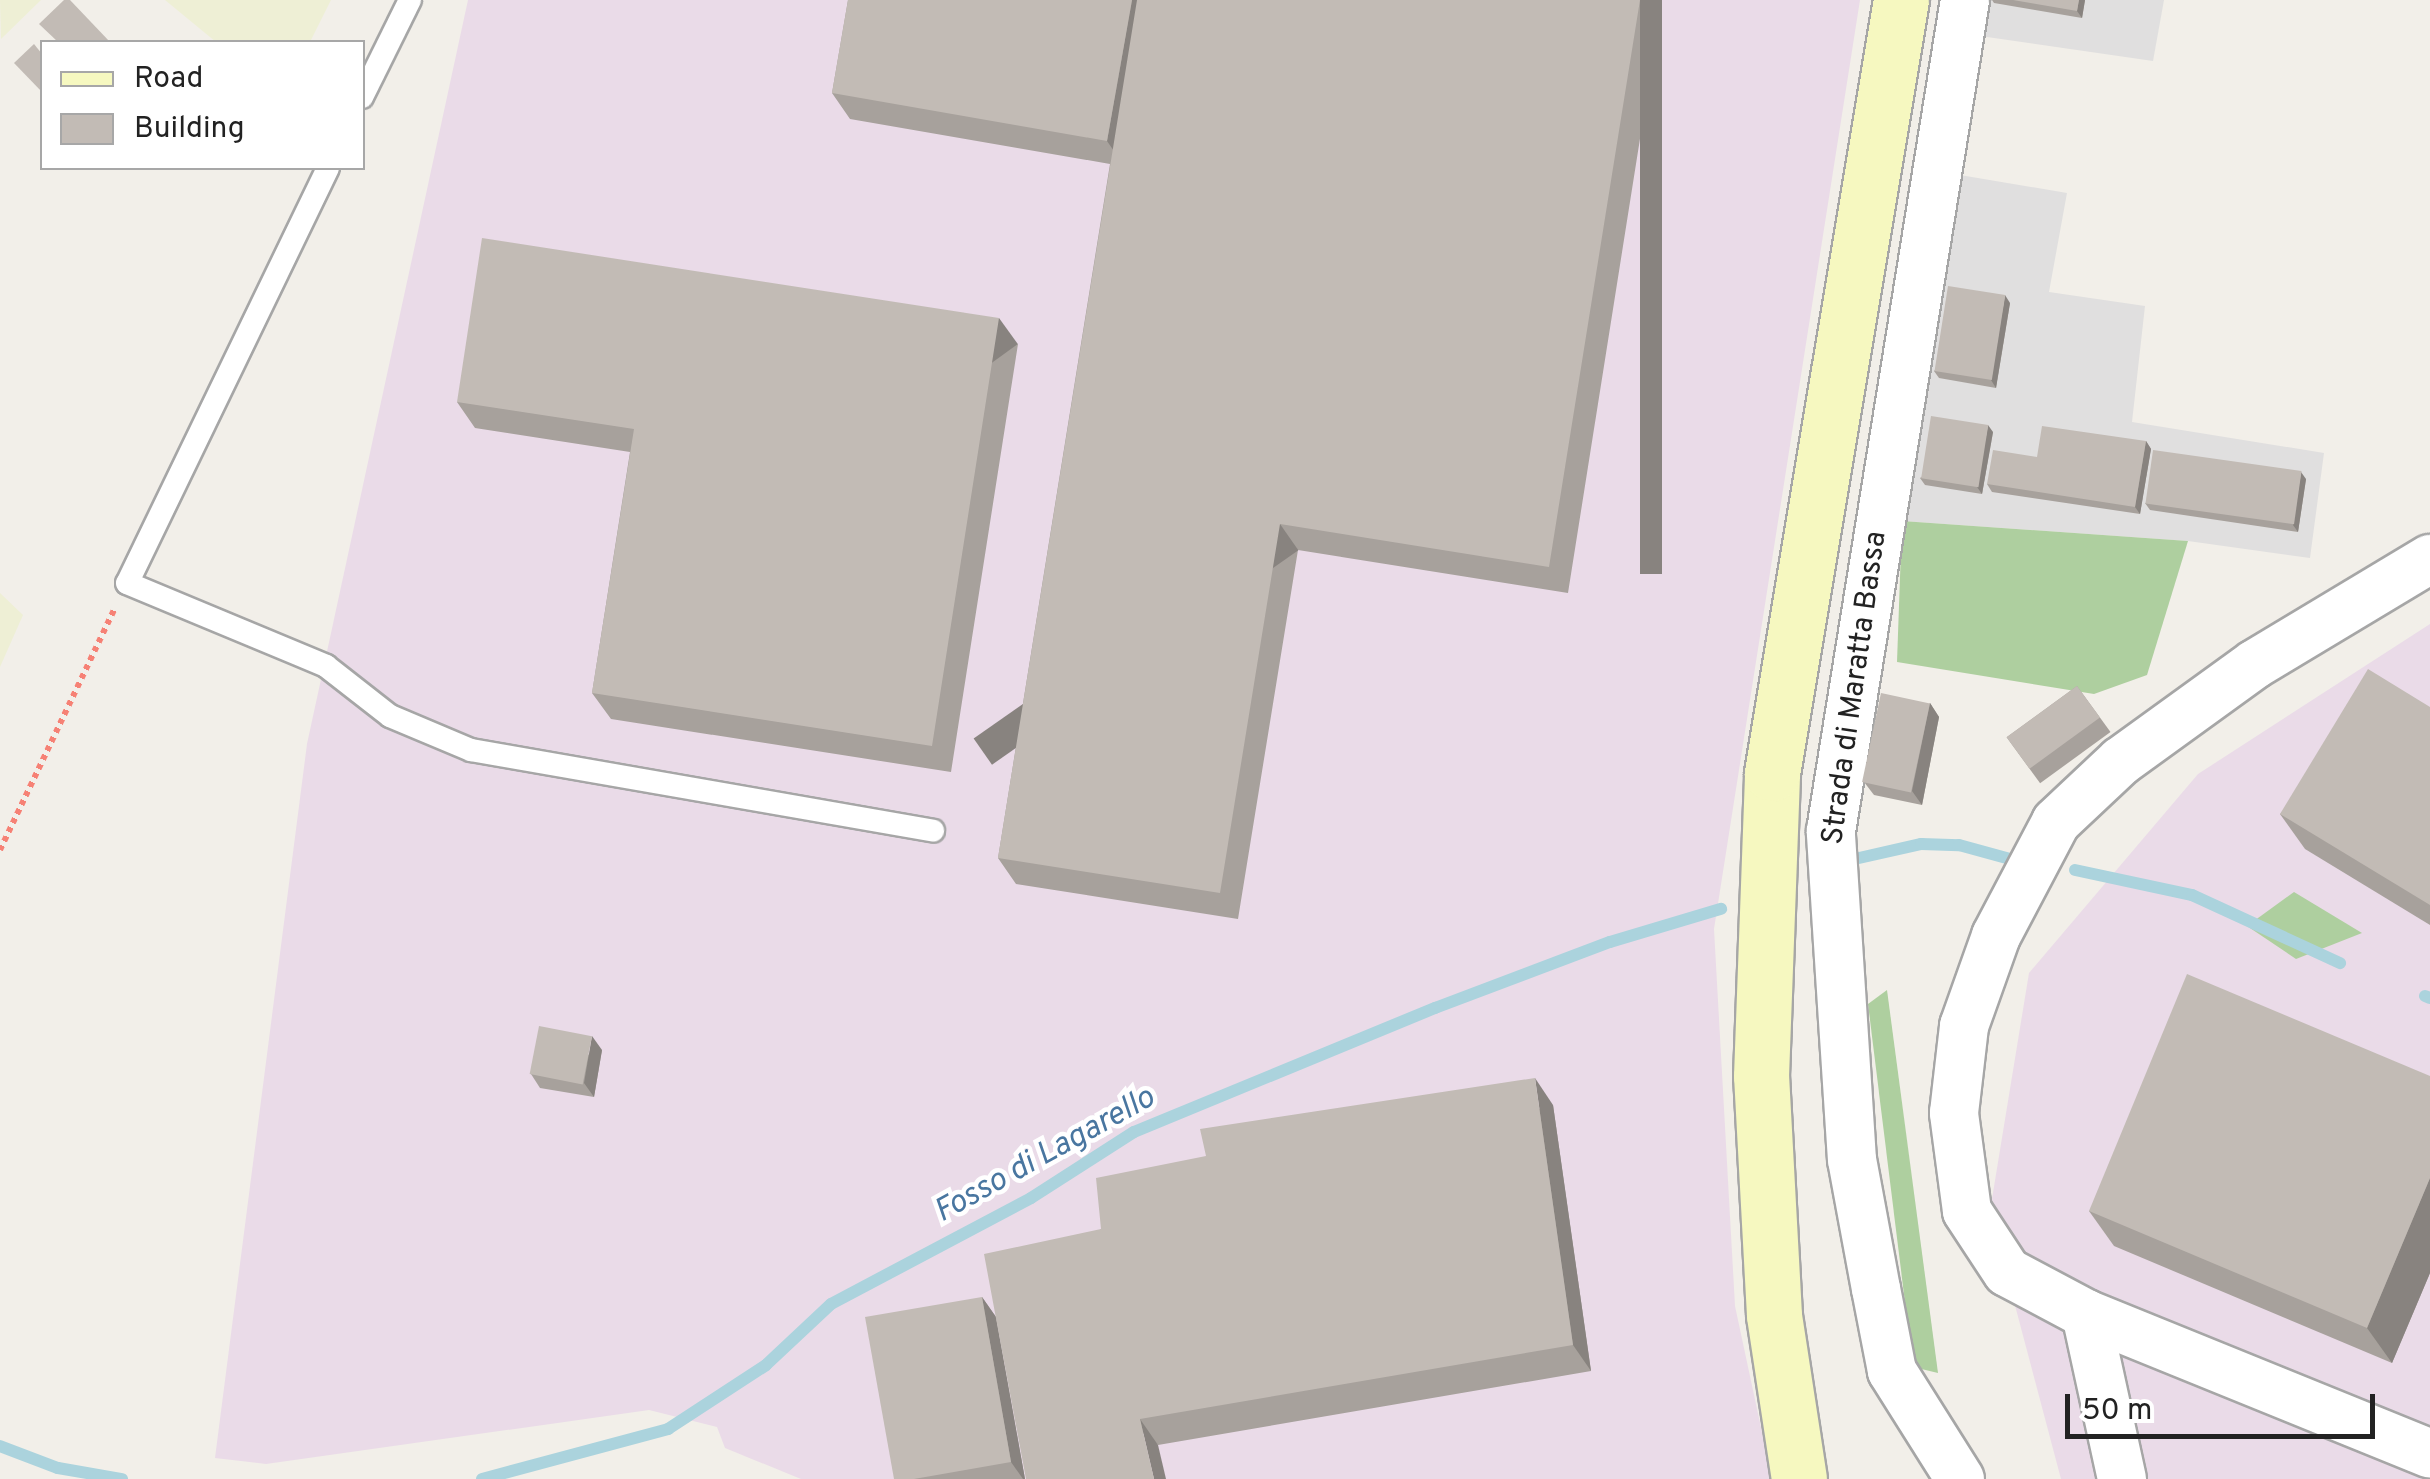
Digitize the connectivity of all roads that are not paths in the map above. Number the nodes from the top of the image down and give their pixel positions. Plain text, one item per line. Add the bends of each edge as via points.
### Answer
1 (410, 0) edge
2 (1901, 0) edge
3 (1965, 0) edge
4 (365, 91) edge
5 (327, 170) edge
6 (2430, 559) edge
7 (933, 831) dead end
8 (2086, 1314) junction
9 (2430, 1454) edge
10 (1799, 1479) edge
11 (1960, 1479) edge
12 (2122, 1479) edge

1 - 4 lane
2 - 10 main road via 1772,773 1761,1076 1774,1314
3 - 11 street, Strada di Maratta Bassa via 1831,831 1852,1160 1892,1371
5 - 7 lane via 127,582 326,666 390,716 470,750
6 - 8 street via 2255,664 2120,760 2056,822 1996,936 1964,1026 1954,1112 1967,1211 2007,1272
8 - 9 street
8 - 12 street

